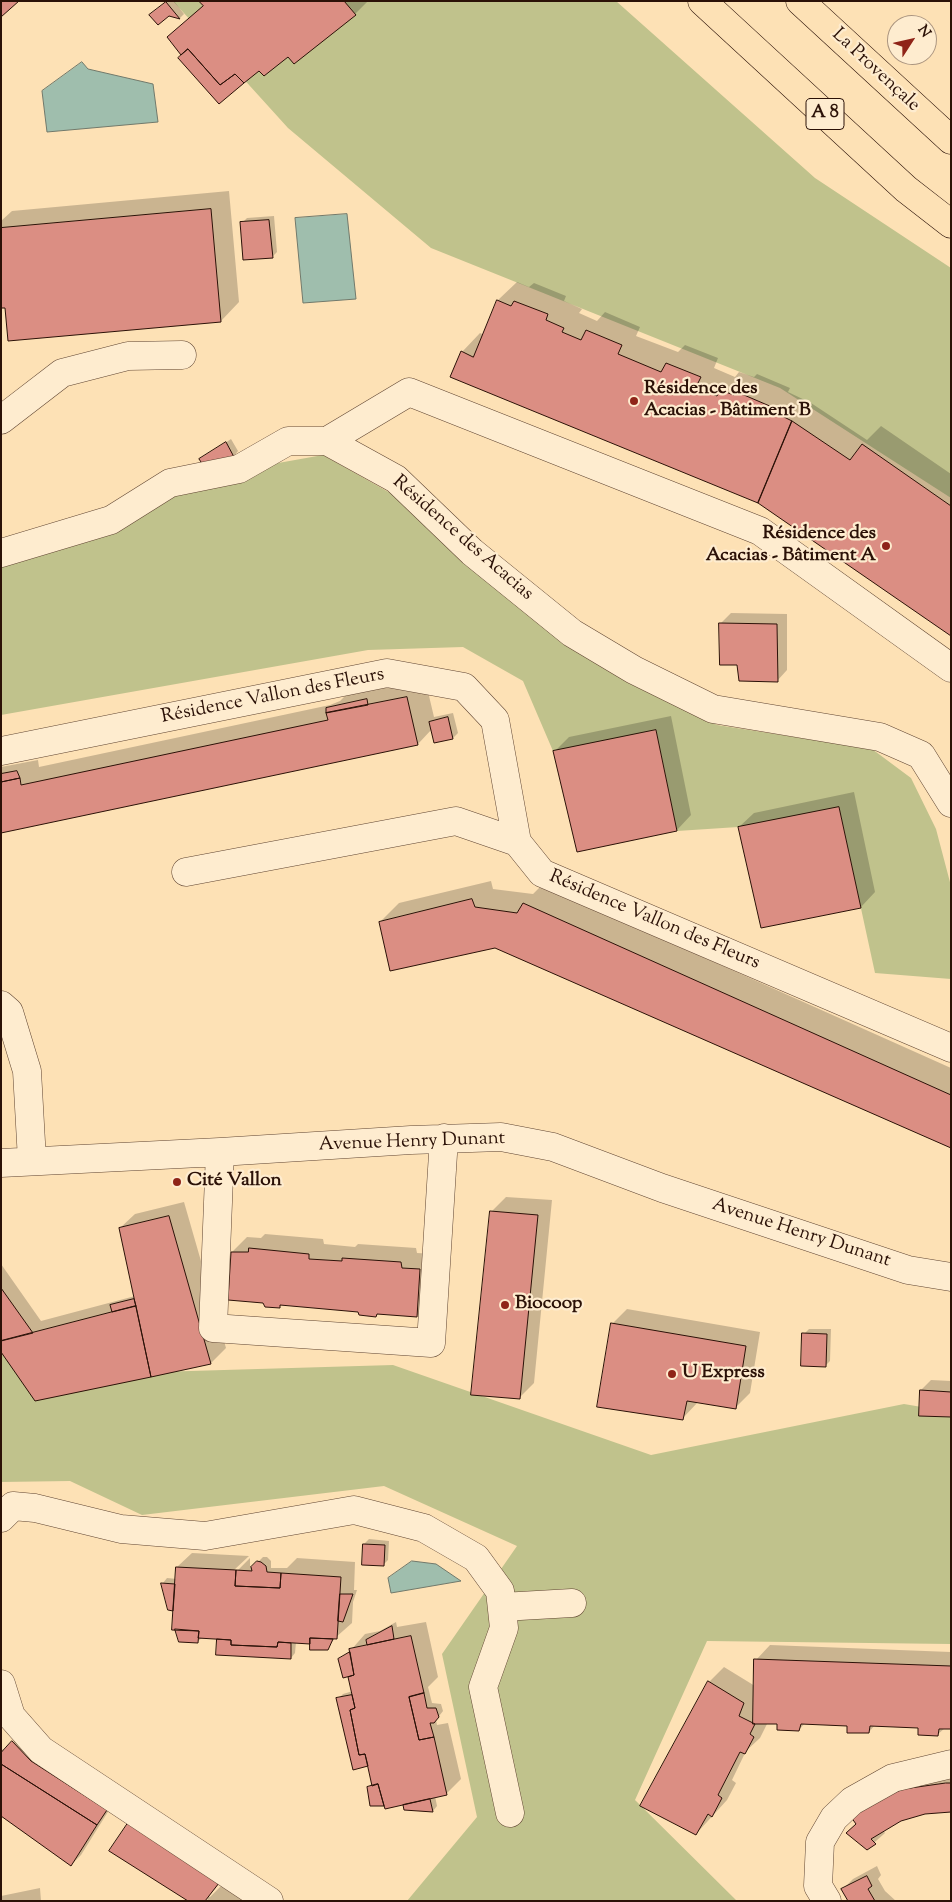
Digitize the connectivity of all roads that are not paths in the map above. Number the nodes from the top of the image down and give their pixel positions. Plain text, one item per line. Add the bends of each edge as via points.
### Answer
1 (702, 1) edge
2 (800, 1) edge
3 (951, 140) edge
4 (951, 224) edge
5 (182, 356) dead end
6 (1, 420) edge
7 (327, 441) junction
8 (1, 553) edge
9 (951, 668) edge
10 (1, 751) edge
11 (951, 803) edge
12 (517, 842) junction
13 (186, 872) dead end
14 (1, 1005) edge
15 (951, 1048) edge
16 (444, 1138) junction
17 (220, 1152) junction
18 (32, 1160) junction
19 (1, 1163) edge
20 (951, 1277) edge
21 (1, 1518) edge
22 (572, 1603) dead end
23 (502, 1606) junction
24 (1, 1684) edge
25 (951, 1764) edge
26 (510, 1813) dead end
27 (269, 1901) edge
28 (827, 1901) edge

1 - 4 highway, A 8 via 906,189
2 - 3 highway, La Provençale
5 - 6 street via 128,356 62,373
7 - 8 street via 288,441 239,469 170,483 111,520
7 - 9 street via 409,392 760,531
7 - 11 street, Résidence des Acacias via 396,479 472,552 572,633 634,670 713,709 880,737 921,755
10 - 12 street, Résidence Vallon des Fleurs via 387,672 464,687 495,720
12 - 13 street via 456,821
12 - 15 street, Résidence Vallon des Fleurs via 542,873
14 - 18 street via 10,1012 27,1071
16 - 17 street, Avenue Henry Dunant
16 - 17 street via 431,1343 213,1328
16 - 20 street, Avenue Henry Dunant via 501,1137 553,1147 662,1188 908,1270
17 - 18 street, Avenue Henry Dunant
18 - 19 street, Avenue Henry Dunant
21 - 23 street via 13,1506 35,1508 121,1529 205,1536 354,1510 424,1528 476,1558 500,1591
22 - 23 street
23 - 26 street via 504,1628 483,1688
24 - 27 street via 11,1716 41,1750
25 - 28 street via 893,1778 852,1801 834,1818 820,1842 818,1886

